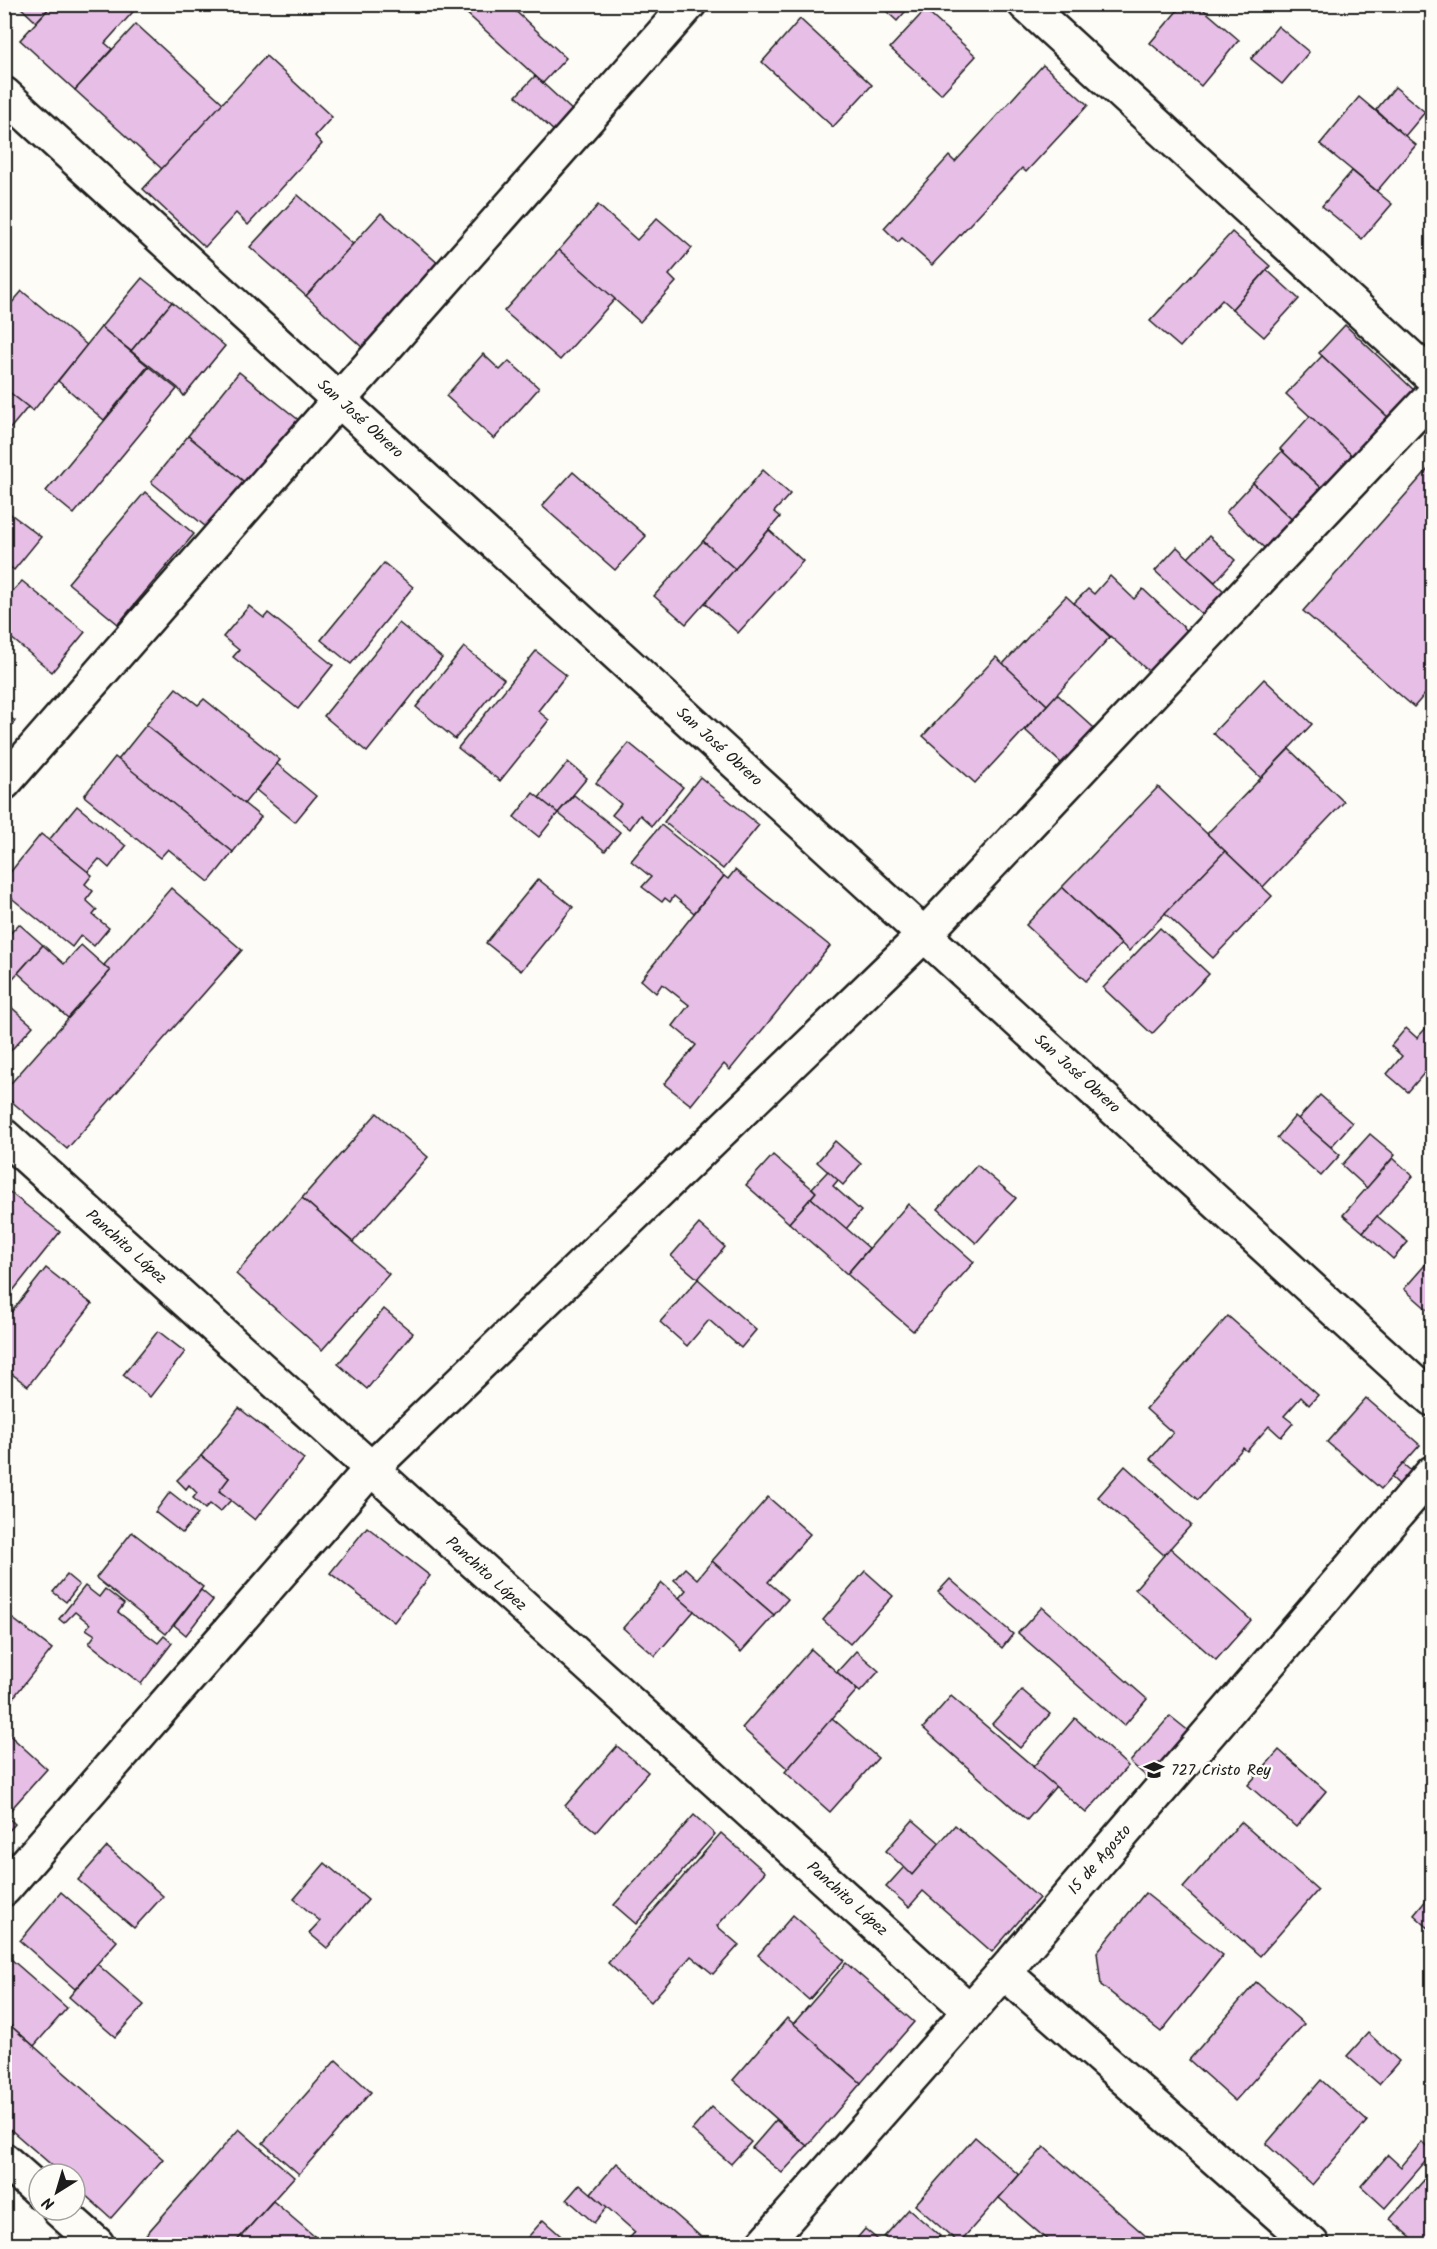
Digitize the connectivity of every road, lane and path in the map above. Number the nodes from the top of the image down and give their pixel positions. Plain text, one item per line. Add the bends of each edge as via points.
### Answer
1 (688, 4) edge
2 (1025, 4) edge
3 (4, 94) edge
4 (1432, 377) edge
5 (1432, 396) edge
6 (339, 399) junction
7 (4, 783) edge
8 (924, 935) junction
9 (4, 1136) edge
10 (1432, 1399) edge
11 (370, 1470) junction
12 (1432, 1473) edge
13 (4, 1889) edge
14 (1004, 1972) junction
15 (969, 2010) junction
16 (4, 2160) edge
17 (27, 2181) edge
18 (72, 2222) edge
19 (97, 2244) edge
20 (764, 2244) edge
21 (1312, 2244) edge

1 - 6 street
2 - 4 street
3 - 6 street, San José Obrero
5 - 8 street
6 - 7 street
6 - 8 street, San José Obrero
8 - 10 street, San José Obrero
8 - 11 street
9 - 11 street, Panchito López
11 - 13 street
11 - 15 street, Panchito López
12 - 14 street, 15 de Agosto
14 - 15 street, 15 de Agosto
14 - 21 street
15 - 20 street, 15 de Agosto
16 - 17 street
18 - 19 street

